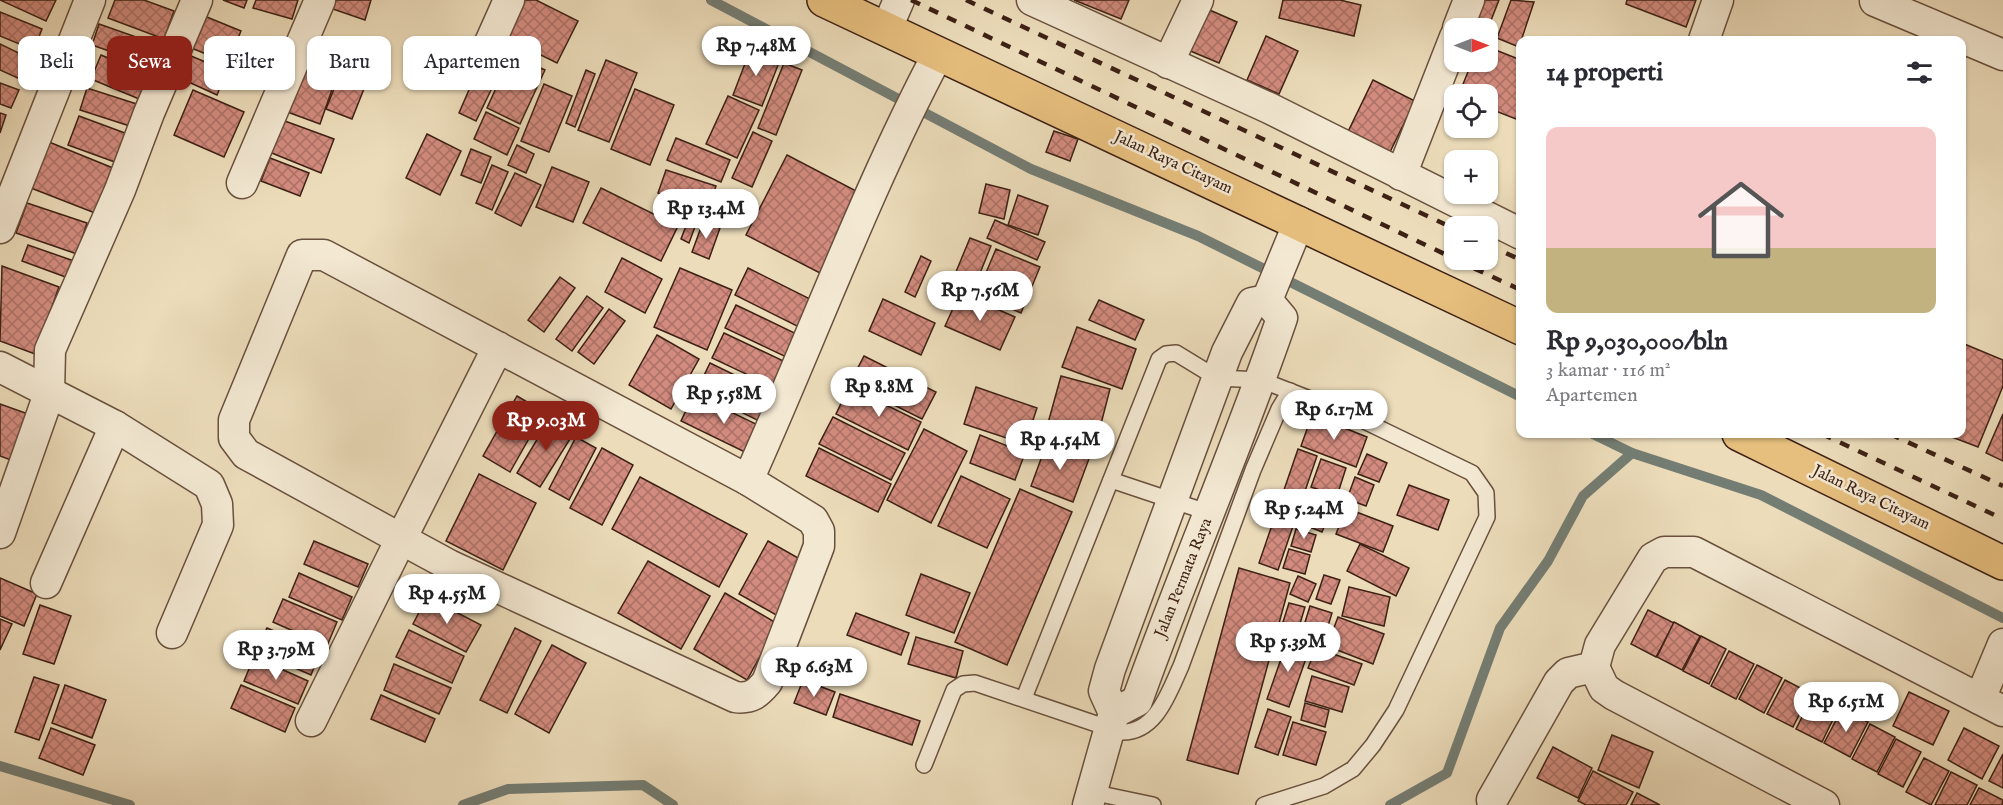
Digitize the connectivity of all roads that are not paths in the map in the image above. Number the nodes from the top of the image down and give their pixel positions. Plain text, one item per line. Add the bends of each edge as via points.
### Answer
1 (90, 0) edge
2 (197, 0) edge
3 (320, 0) edge
4 (509, 0) edge
5 (824, 0) edge
6 (899, 0) edge
7 (1032, 0) edge
8 (1198, 0) edge
9 (1469, 0) edge
10 (1718, 0) edge
11 (1875, 1) edge
12 (1462, 18) edge
13 (886, 30) junction
14 (493, 36) edge
15 (1705, 36) edge
16 (2001, 45) edge
17 (1168, 63) junction
18 (1444, 65) edge
19 (931, 68) junction
20 (1401, 175) junction
21 (242, 183) dead end
22 (0, 228) edge
23 (1516, 232) edge
24 (1294, 233) junction
25 (1269, 293) junction
26 (1516, 326) edge
27 (498, 347) junction
28 (0, 367) edge
29 (1217, 378) junction
30 (1261, 380) junction
31 (1290, 391) junction
32 (49, 394) junction
33 (115, 426) junction
34 (1747, 438) edge
35 (748, 480) junction
36 (1111, 480) junction
37 (1171, 502) junction
38 (1210, 513) junction
39 (0, 533) edge
40 (402, 539) junction
41 (2003, 563) edge
42 (46, 583) dead end
43 (172, 633) dead end
44 (1997, 656) edge
45 (1593, 666) junction
46 (1024, 698) junction
47 (1991, 705) edge
48 (311, 721) dead end
49 (1112, 721) junction
50 (924, 765) dead end
51 (1090, 798) edge
52 (1494, 803) edge
53 (1153, 805) edge
54 (1264, 805) edge
55 (1824, 805) edge

1 - 22 street
2 - 32 street via 50,350
3 - 21 street
4 - 14 street
5 - 13 main road, Jalan Raya Citayam
6 - 13 street
7 - 17 street
8 - 17 street
9 - 12 street
10 - 15 street
11 - 16 street
13 - 19 main road, Jalan Raya Citayam
17 - 20 street via 1269,108
18 - 20 street
19 - 24 main road, Jalan Raya Citayam
19 - 35 street via 896,136
20 - 23 street
24 - 25 street
24 - 26 main road, Jalan Raya Citayam
25 - 29 street via 1252,303
25 - 30 street, Jalan Permata Raya via 1282,318
27 - 35 street
27 - 40 street
27 - 40 street via 324,255 302,255 234,420 234,438 246,454
28 - 32 street
29 - 30 lane
29 - 36 lane via 1176,353 1159,359
29 - 37 street
30 - 31 lane
30 - 38 street, Jalan Permata Raya
31 - 49 lane via 1261,452 1167,696 1150,722 1129,732
31 - 54 lane via 1356,417 1472,473 1486,493 1487,517 1396,710 1373,744 1353,769 1324,786
32 - 33 street
32 - 39 street
33 - 42 street
33 - 43 street via 210,485 217,504 218,525
34 - 41 main road, Jalan Raya Citayam
35 - 40 street via 813,520 819,531 819,546 766,682 748,698 724,692 449,565
36 - 37 lane
36 - 46 lane
37 - 38 lane
37 - 49 street via 1104,691
38 - 49 street, Jalan Permata Raya via 1137,701
40 - 48 street
44 - 47 street
45 - 47 street via 1600,645 1653,558 1664,552 1694,552
45 - 52 street via 1568,673 1559,682
45 - 55 street via 1604,688 1614,695
46 - 49 lane
46 - 50 lane via 975,683 954,690
49 - 51 street
51 - 53 lane

